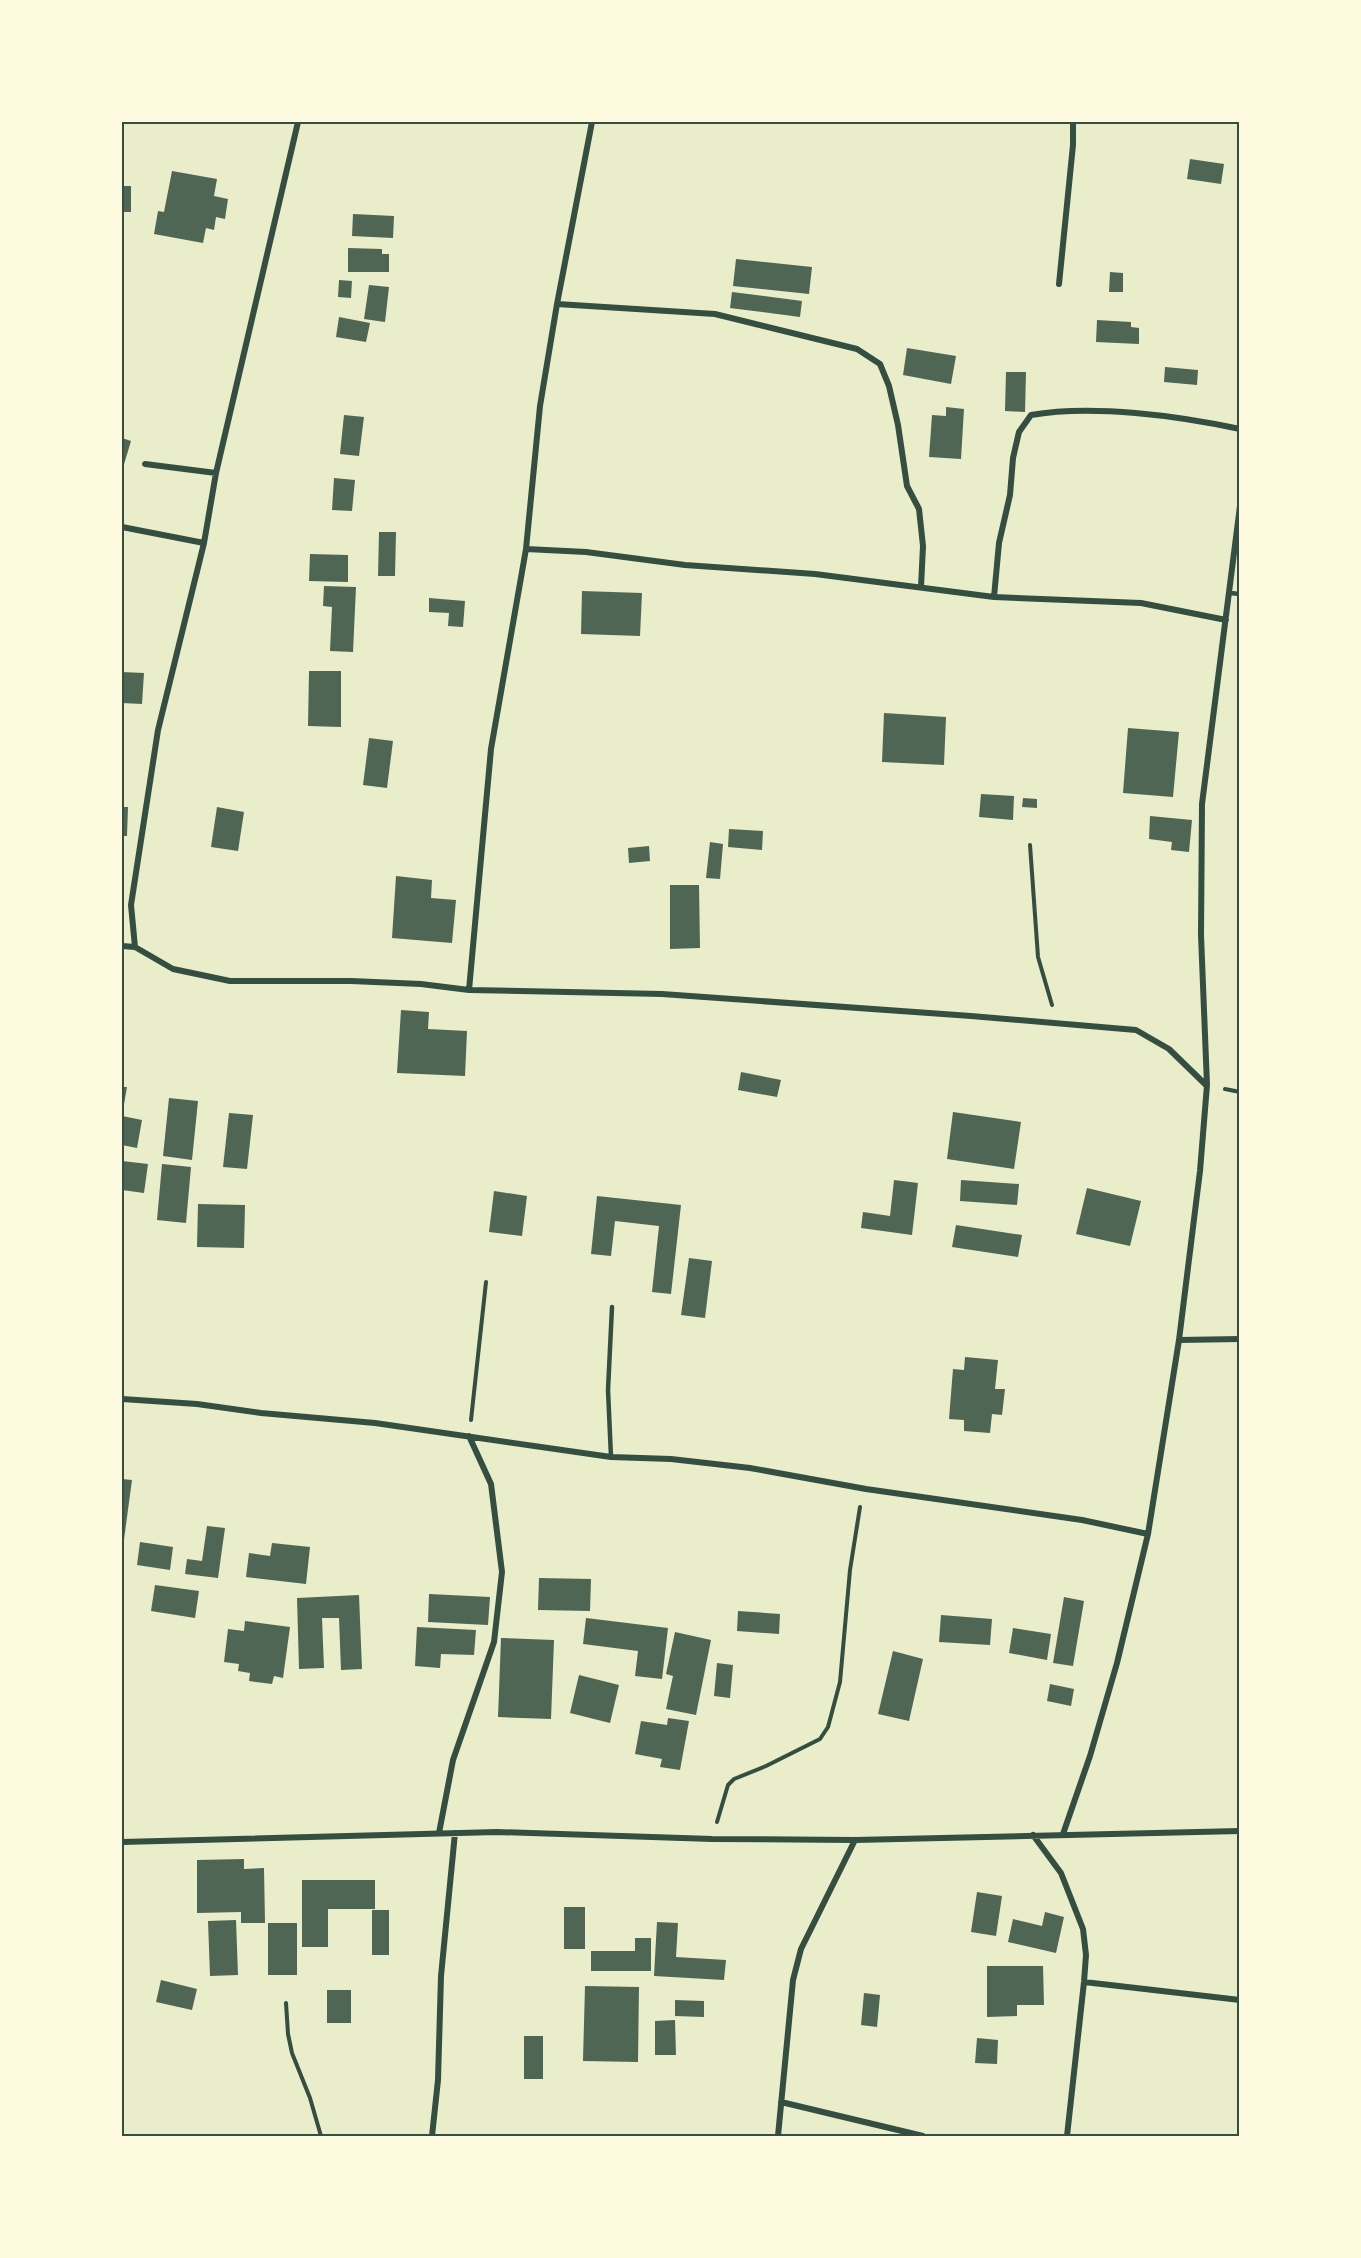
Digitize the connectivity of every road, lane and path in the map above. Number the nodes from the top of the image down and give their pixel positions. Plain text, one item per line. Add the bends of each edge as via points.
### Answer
1 (298, 122) edge
2 (592, 122) edge
3 (1073, 122) edge
4 (1059, 284) dead end
5 (557, 304) junction
6 (1239, 429) edge
7 (145, 464) dead end
8 (216, 473) junction
9 (1239, 506) edge
10 (122, 527) edge
11 (204, 543) junction
12 (526, 549) junction
13 (921, 587) junction
14 (1230, 593) junction
15 (1239, 594) edge
16 (994, 597) junction
17 (1226, 620) junction
18 (1030, 845) dead end
19 (122, 946) edge
20 (135, 947) junction
21 (469, 990) junction
22 (1059, 1023) junction
23 (1206, 1085) junction
24 (486, 1281) dead end
25 (612, 1307) dead end
26 (1239, 1339) edge
27 (1179, 1340) junction
28 (122, 1399) edge
29 (469, 1436) junction
30 (611, 1457) junction
31 (866, 1489) junction
32 (1148, 1534) junction
33 (1239, 1831) edge
34 (440, 1833) junction
35 (455, 1833) junction
36 (1063, 1834) junction
37 (1033, 1835) junction
38 (712, 1839) junction
39 (855, 1840) junction
40 (122, 1842) edge
41 (1084, 1982) junction
42 (1239, 2000) edge
43 (286, 2003) dead end
44 (781, 2102) junction
45 (321, 2136) edge
46 (432, 2136) edge
47 (778, 2136) edge
48 (923, 2136) edge
49 (1067, 2136) edge

1 - 8 street
2 - 5 street
3 - 4 street
5 - 12 street via 540,406
5 - 13 street via 715,314 857,349 880,364 898,425 907,486 919,509 923,546
6 - 16 street via 1127,413 1031,415 1018,432
7 - 8 street
8 - 11 street
9 - 14 street
10 - 11 street
11 - 20 street via 158,730 131,905
12 - 13 street
12 - 21 street via 491,749
13 - 16 street
14 - 15 lane
14 - 17 street
16 - 17 street via 1141,603
17 - 23 street via 1202,804
18 - 22 path via 1038,957
19 - 20 street
20 - 21 street via 173,969 230,981 363,981
21 - 22 street via 662,994
22 - 23 street via 1136,1030 1169,1049
23 - 27 street via 1200,1171
24 - 29 path
25 - 30 lane
26 - 27 street
27 - 32 street
28 - 29 street
29 - 30 street
29 - 34 street via 491,1484 502,1572 494,1642 453,1760
30 - 31 street via 750,1468
31 - 32 street via 1082,1520
31 - 38 path via 857,1516 840,1682 828,1727 820,1739 734,1779 728,1785
32 - 36 street via 1117,1663
33 - 36 street
34 - 35 street
34 - 40 street
35 - 38 street
35 - 46 street via 441,1976
36 - 37 street
37 - 39 street
37 - 41 street via 1061,1873 1083,1929
38 - 39 street
39 - 44 street via 801,1949 793,1980
41 - 42 street
41 - 49 street
43 - 45 path via 292,2053
44 - 47 street
44 - 48 street

